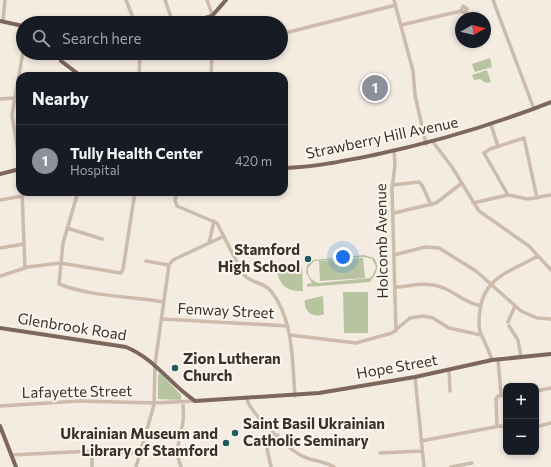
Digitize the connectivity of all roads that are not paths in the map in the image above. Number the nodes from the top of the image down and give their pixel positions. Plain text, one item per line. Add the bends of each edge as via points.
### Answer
1 (5, 0) edge
2 (126, 0) edge
3 (165, 0) edge
4 (207, 0) edge
5 (226, 0) edge
6 (394, 0) edge
7 (493, 0) edge
8 (396, 5) junction
9 (460, 11) dead end
10 (132, 16) edge
11 (171, 16) edge
12 (212, 16) joint
13 (1, 21) edge
14 (16, 24) edge
15 (401, 25) junction
16 (288, 32) edge
17 (21, 60) edge
18 (64, 60) edge
19 (140, 60) edge
20 (212, 60) edge
21 (19, 72) edge
22 (77, 72) edge
23 (139, 72) edge
24 (211, 72) edge
25 (16, 85) edge
26 (14, 94) joint
27 (14, 98) junction
28 (0, 99) edge
29 (551, 102) edge
30 (534, 109) junction
31 (491, 125) junction
32 (433, 142) junction
33 (16, 143) edge
34 (426, 144) junction
35 (498, 146) junction
36 (394, 150) junction
37 (288, 168) edge
38 (16, 170) edge
39 (0, 174) edge
40 (462, 183) junction
41 (392, 185) junction
42 (551, 195) edge
43 (16, 196) edge
44 (22, 196) edge
45 (77, 196) edge
46 (134, 196) edge
47 (177, 196) edge
48 (508, 196) junction
49 (537, 198) junction
50 (0, 200) edge
51 (473, 203) junction
52 (431, 205) junction
53 (394, 213) junction
54 (214, 221) junction
55 (67, 228) junction
56 (224, 236) junction
57 (102, 239) dead end
58 (209, 243) junction
59 (24, 244) junction
60 (0, 248) edge
61 (394, 255) junction
62 (538, 256) junction
63 (146, 261) dead end
64 (60, 263) junction
65 (169, 265) junction
66 (25, 268) junction
67 (551, 270) edge
68 (0, 276) edge
69 (490, 285) junction
70 (395, 287) junction
71 (164, 302) junction
72 (481, 306) junction
73 (515, 306) junction
74 (551, 318) edge
75 (162, 319) junction
76 (288, 326) junction
77 (0, 328) edge
78 (396, 331) junction
79 (290, 335) junction
80 (481, 335) junction
81 (551, 354) edge
82 (521, 357) junction
83 (498, 359) junction
84 (492, 360) junction
85 (155, 364) junction
86 (449, 370) junction
87 (415, 377) junction
88 (551, 388) edge
89 (539, 390) edge
90 (450, 391) dead end
91 (295, 396) junction
92 (501, 396) joint
93 (247, 399) junction
94 (195, 401) junction
95 (183, 402) junction
96 (154, 403) junction
97 (0, 406) edge
98 (551, 423) edge
99 (0, 426) edge
100 (497, 426) junction
101 (503, 426) edge
102 (539, 426) edge
103 (278, 435) junction
104 (421, 440) junction
105 (92, 451) junction
106 (422, 451) junction
107 (140, 453) junction
108 (380, 453) dead end
109 (11, 455) junction
110 (472, 463) dead end
111 (16, 467) edge
112 (92, 467) edge
113 (136, 467) edge
114 (182, 467) edge
115 (271, 467) edge
116 (334, 467) edge
117 (424, 467) edge
118 (451, 467) edge

1 - 13 street
2 - 10 street
3 - 11 street
4 - 12 street
5 - 12 main road
6 - 8 street
7 - 30 street
8 - 15 street
8 - 16 street
9 - 15 street
13 - 14 main road
15 - 34 street via 413,71 415,95
17 - 21 street
18 - 22 main road
19 - 23 street
20 - 24 street
25 - 26 street
26 - 27 street
27 - 28 street
27 - 33 street via 12,122
29 - 30 main road, Strawberry Hill Avenue
30 - 31 main road, Strawberry Hill Avenue
31 - 32 main road, Strawberry Hill Avenue
31 - 35 street
32 - 34 main road, Strawberry Hill Avenue
32 - 40 street
34 - 36 main road, Strawberry Hill Avenue
35 - 48 street via 488,150 484,155
35 - 49 street via 524,138
36 - 37 main road, Strawberry Hill Avenue via 324,164
36 - 41 street, Holcomb Avenue
38 - 39 main road
40 - 51 street
40 - 52 street via 441,201
41 - 52 street via 420,183
41 - 53 street, Holcomb Avenue
42 - 49 street
43 - 50 street
44 - 59 street
45 - 55 street
46 - 64 street via 121,273
47 - 54 street via 176,203 180,208
48 - 49 street
48 - 51 street
51 - 62 street via 482,213 526,244
52 - 53 street
53 - 61 street, Holcomb Avenue
54 - 56 street
54 - 58 street
55 - 57 street
55 - 64 street
56 - 58 street
56 - 76 street via 240,270 247,278 271,290
58 - 65 street via 173,260
59 - 60 street
59 - 66 street
61 - 69 street via 425,247 436,247 472,268
61 - 70 street, Holcomb Avenue
62 - 67 street
62 - 69 street via 504,273
63 - 65 street
64 - 66 street
64 - 71 street via 59,284 92,294
65 - 71 street
66 - 68 street
69 - 72 street
69 - 73 street
70 - 72 street via 432,285 445,288 470,303
70 - 78 street, Holcomb Avenue
71 - 75 street
72 - 80 street
73 - 74 street via 533,317
73 - 82 street via 509,324 518,340
75 - 76 street, Fenway Street
75 - 85 street
76 - 79 street
77 - 85 main road, Glenbrook Road via 126,347
78 - 79 street via 352,344
78 - 80 street via 410,318 423,316 433,318 454,330
79 - 91 street
80 - 84 street
81 - 82 main road, Hope Street
82 - 83 main road, Hope Street
83 - 84 main road, Hope Street
83 - 92 street
84 - 86 main road, Hope Street
85 - 94 main road, Glenbrook Road
85 - 96 street
86 - 87 main road, Hope Street
86 - 90 street
87 - 91 main road, Hope Street
87 - 104 street
88 - 89 street
91 - 93 main road, Hope Street
92 - 100 street via 496,400
93 - 94 main road
93 - 103 street via 252,410
94 - 95 street, Lafayette Street
95 - 96 street, Lafayette Street
95 - 114 street via 183,420 178,444
96 - 97 street, Lafayette Street via 80,401
96 - 107 street
98 - 102 street
99 - 109 main road
100 - 101 street
100 - 104 street
103 - 115 street via 267,449
103 - 116 street via 300,455
104 - 106 street
105 - 107 street
105 - 109 street
105 - 112 street
106 - 108 street
106 - 117 street
107 - 113 street
109 - 111 main road
110 - 118 street

